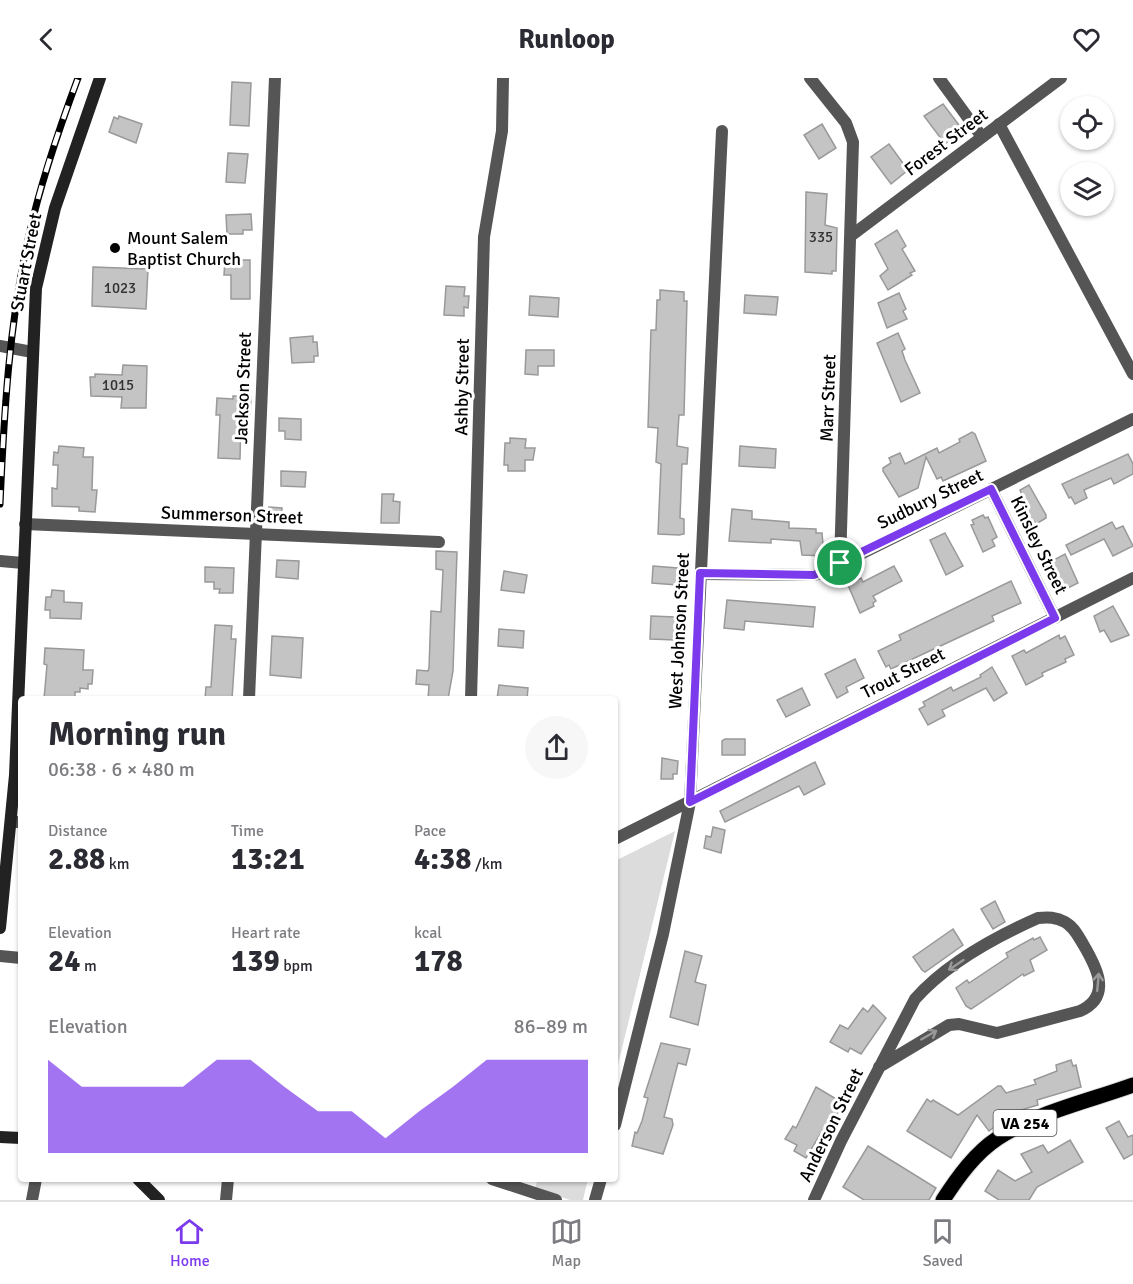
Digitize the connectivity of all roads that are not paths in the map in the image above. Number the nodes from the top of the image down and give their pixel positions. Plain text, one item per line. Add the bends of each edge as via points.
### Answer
1 (100, 78) edge
2 (275, 78) edge
3 (503, 78) edge
4 (810, 78) edge
5 (939, 78) edge
6 (1061, 78) edge
7 (999, 124) junction
8 (722, 131) dead end
9 (982, 138) junction
10 (852, 235) junction
11 (0, 346) edge
12 (32, 352) junction
13 (1133, 374) edge
14 (1133, 419) edge
15 (991, 489) junction
16 (25, 524) junction
17 (255, 534) junction
18 (439, 542) dead end
19 (0, 561) edge
20 (23, 563) junction
21 (840, 563) junction
22 (700, 573) junction
23 (1133, 578) edge
24 (1055, 618) junction
25 (19, 696) edge
26 (249, 696) edge
27 (471, 696) edge
28 (18, 748) edge
29 (690, 802) junction
30 (16, 822) edge
31 (618, 838) edge
32 (0, 928) edge
33 (0, 956) edge
34 (18, 958) edge
35 (879, 1067) junction
36 (1133, 1085) edge
37 (619, 1097) edge
38 (0, 1137) edge
39 (18, 1138) edge
40 (35, 1182) edge
41 (141, 1182) edge
42 (228, 1182) edge
43 (501, 1182) edge
44 (600, 1182) edge
45 (32, 1200) edge
46 (159, 1200) edge
47 (226, 1200) edge
48 (556, 1200) edge
49 (595, 1200) edge
50 (814, 1200) edge
51 (943, 1200) edge

1 - 12 street, Stuart Street via 46,237 36,288
2 - 17 street, Jackson Street
3 - 27 street, Ashby Street via 499,158 484,237
4 - 10 street, Marr Street via 846,123 853,141
5 - 9 street
6 - 7 street, Forest Street
7 - 9 street, Forest Street
7 - 13 street
8 - 22 street, West Johnson Street
9 - 10 street, Forest Street
10 - 21 street, Marr Street
11 - 12 street
12 - 16 street, Stuart Street
14 - 15 street, Sudbury Street
15 - 21 street, Sudbury Street
15 - 24 street, Kinsley Street
16 - 17 street, Summerson Street
16 - 20 street, Stuart Street
17 - 18 street, Summerson Street
17 - 26 street, Jackson Street
19 - 20 street
20 - 25 street, Stuart Street
21 - 22 street, Sudbury Street via 814,575
22 - 29 street, West Johnson Street
23 - 24 street, Trout Street
24 - 29 street, Trout Street
28 - 30 street, Stuart Street
29 - 31 street, Trout Street
29 - 37 street, West Johnson Street via 663,934
30 - 32 street, Stuart Street
33 - 34 street
35 -> 35 street, Anderson Street via 949,1025 997,1033 1087,1008 1100,985 1096,966 1065,921 1050,916 1022,925 926,986
35 - 50 street, Anderson Street
36 - 51 main road, VA 254 via 1028,1122 998,1138 962,1173
38 - 39 street
40 - 45 street
41 - 46 street
42 - 47 street
43 - 48 street
44 - 49 street

